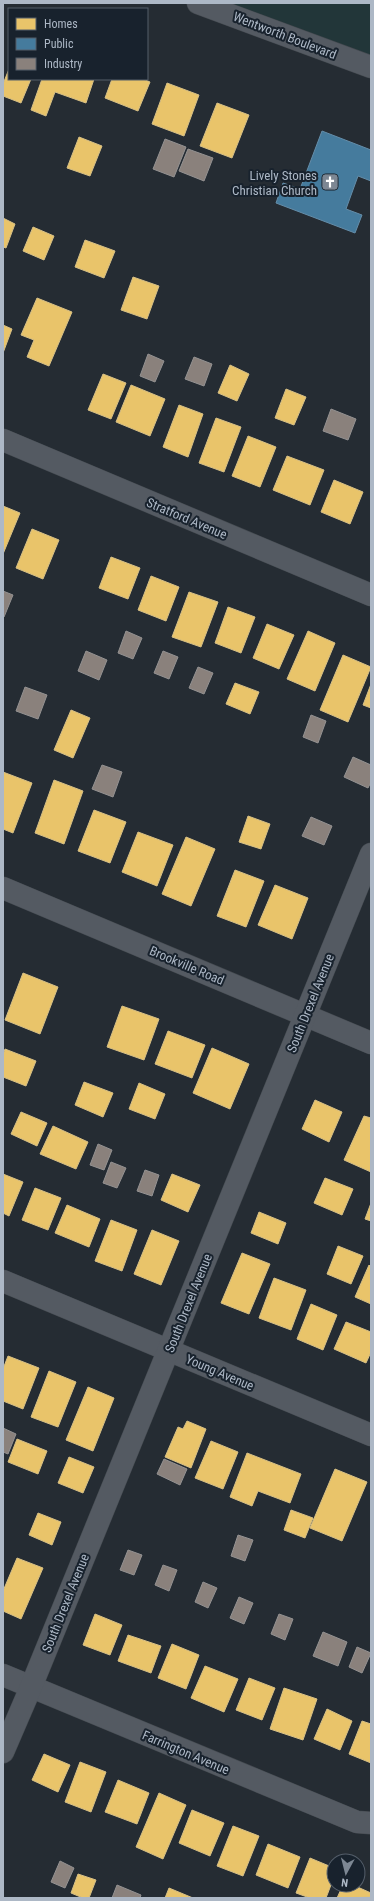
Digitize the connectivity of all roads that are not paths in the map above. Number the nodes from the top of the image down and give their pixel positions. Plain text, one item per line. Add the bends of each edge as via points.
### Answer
1 (198, 3) edge
2 (371, 67) edge
3 (3, 440) edge
4 (371, 595) edge
5 (371, 854) edge
6 (3, 888) edge
7 (306, 1015) junction
8 (371, 1042) edge
9 (3, 1281) edge
10 (169, 1350) junction
11 (371, 1435) edge
12 (3, 1675) edge
13 (31, 1687) junction
14 (3, 1752) edge
15 (371, 1823) edge

1 - 2 street, Wentworth Boulevard
3 - 4 street, Stratford Avenue
5 - 7 street, South Drexel Avenue
6 - 7 street, Brookville Road
7 - 8 street, Brookville Road
7 - 10 street, South Drexel Avenue
9 - 10 street, Young Avenue
10 - 11 street, Young Avenue
10 - 13 street, South Drexel Avenue
12 - 13 street, Farrington Avenue
13 - 14 street, South Drexel Avenue
13 - 15 street, Farrington Avenue via 357,1822

